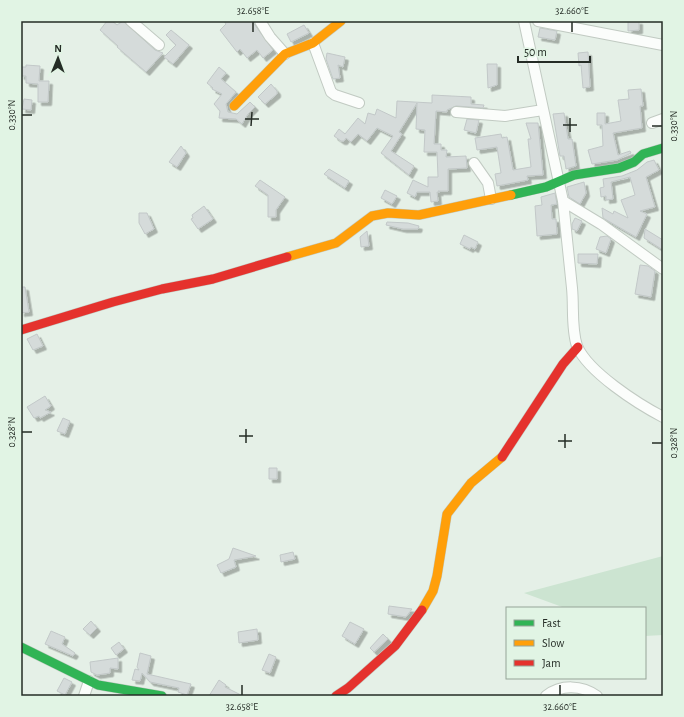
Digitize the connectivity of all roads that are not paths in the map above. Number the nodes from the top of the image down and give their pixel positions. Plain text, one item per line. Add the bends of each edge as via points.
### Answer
1 (131, 21) edge
2 (260, 21) edge
3 (341, 21) edge
4 (524, 21) edge
5 (538, 21) edge
6 (313, 43) junction
7 (159, 45) dead end
8 (663, 45) edge
9 (285, 54) junction
10 (359, 103) dead end
11 (234, 106) dead end
12 (543, 110) junction
13 (456, 112) dead end
14 (663, 119) edge
15 (652, 123) dead end
16 (663, 148) edge
17 (474, 163) dead end
18 (558, 181) junction
19 (492, 199) junction
20 (562, 201) junction
21 (663, 269) edge
22 (21, 330) edge
23 (578, 347) junction
24 (663, 416) edge
25 (21, 647) edge
26 (89, 682) junction
27 (84, 696) edge
28 (162, 696) edge
29 (336, 696) edge
30 (546, 696) edge
31 (597, 696) edge

1 - 7 street
2 - 9 street
3 - 6 street
4 - 12 street
5 - 8 street
6 - 9 street
6 - 10 street via 331,92
9 - 11 street
12 - 13 street via 505,116
12 - 18 street
14 - 15 street
16 - 18 street via 643,154 624,167 574,175
17 - 19 street via 488,183
18 - 19 street via 546,187
18 - 20 street
19 - 22 street via 419,215 378,214 336,243 213,279 113,302
20 - 21 street via 601,224
20 - 23 street
23 - 24 street via 584,358 608,380 634,401
23 - 29 street via 563,364 500,459 471,483 447,514 437,576 425,605 395,646
25 - 26 street
26 - 27 street
26 - 28 street
30 - 31 street via 556,690 572,688 586,690

